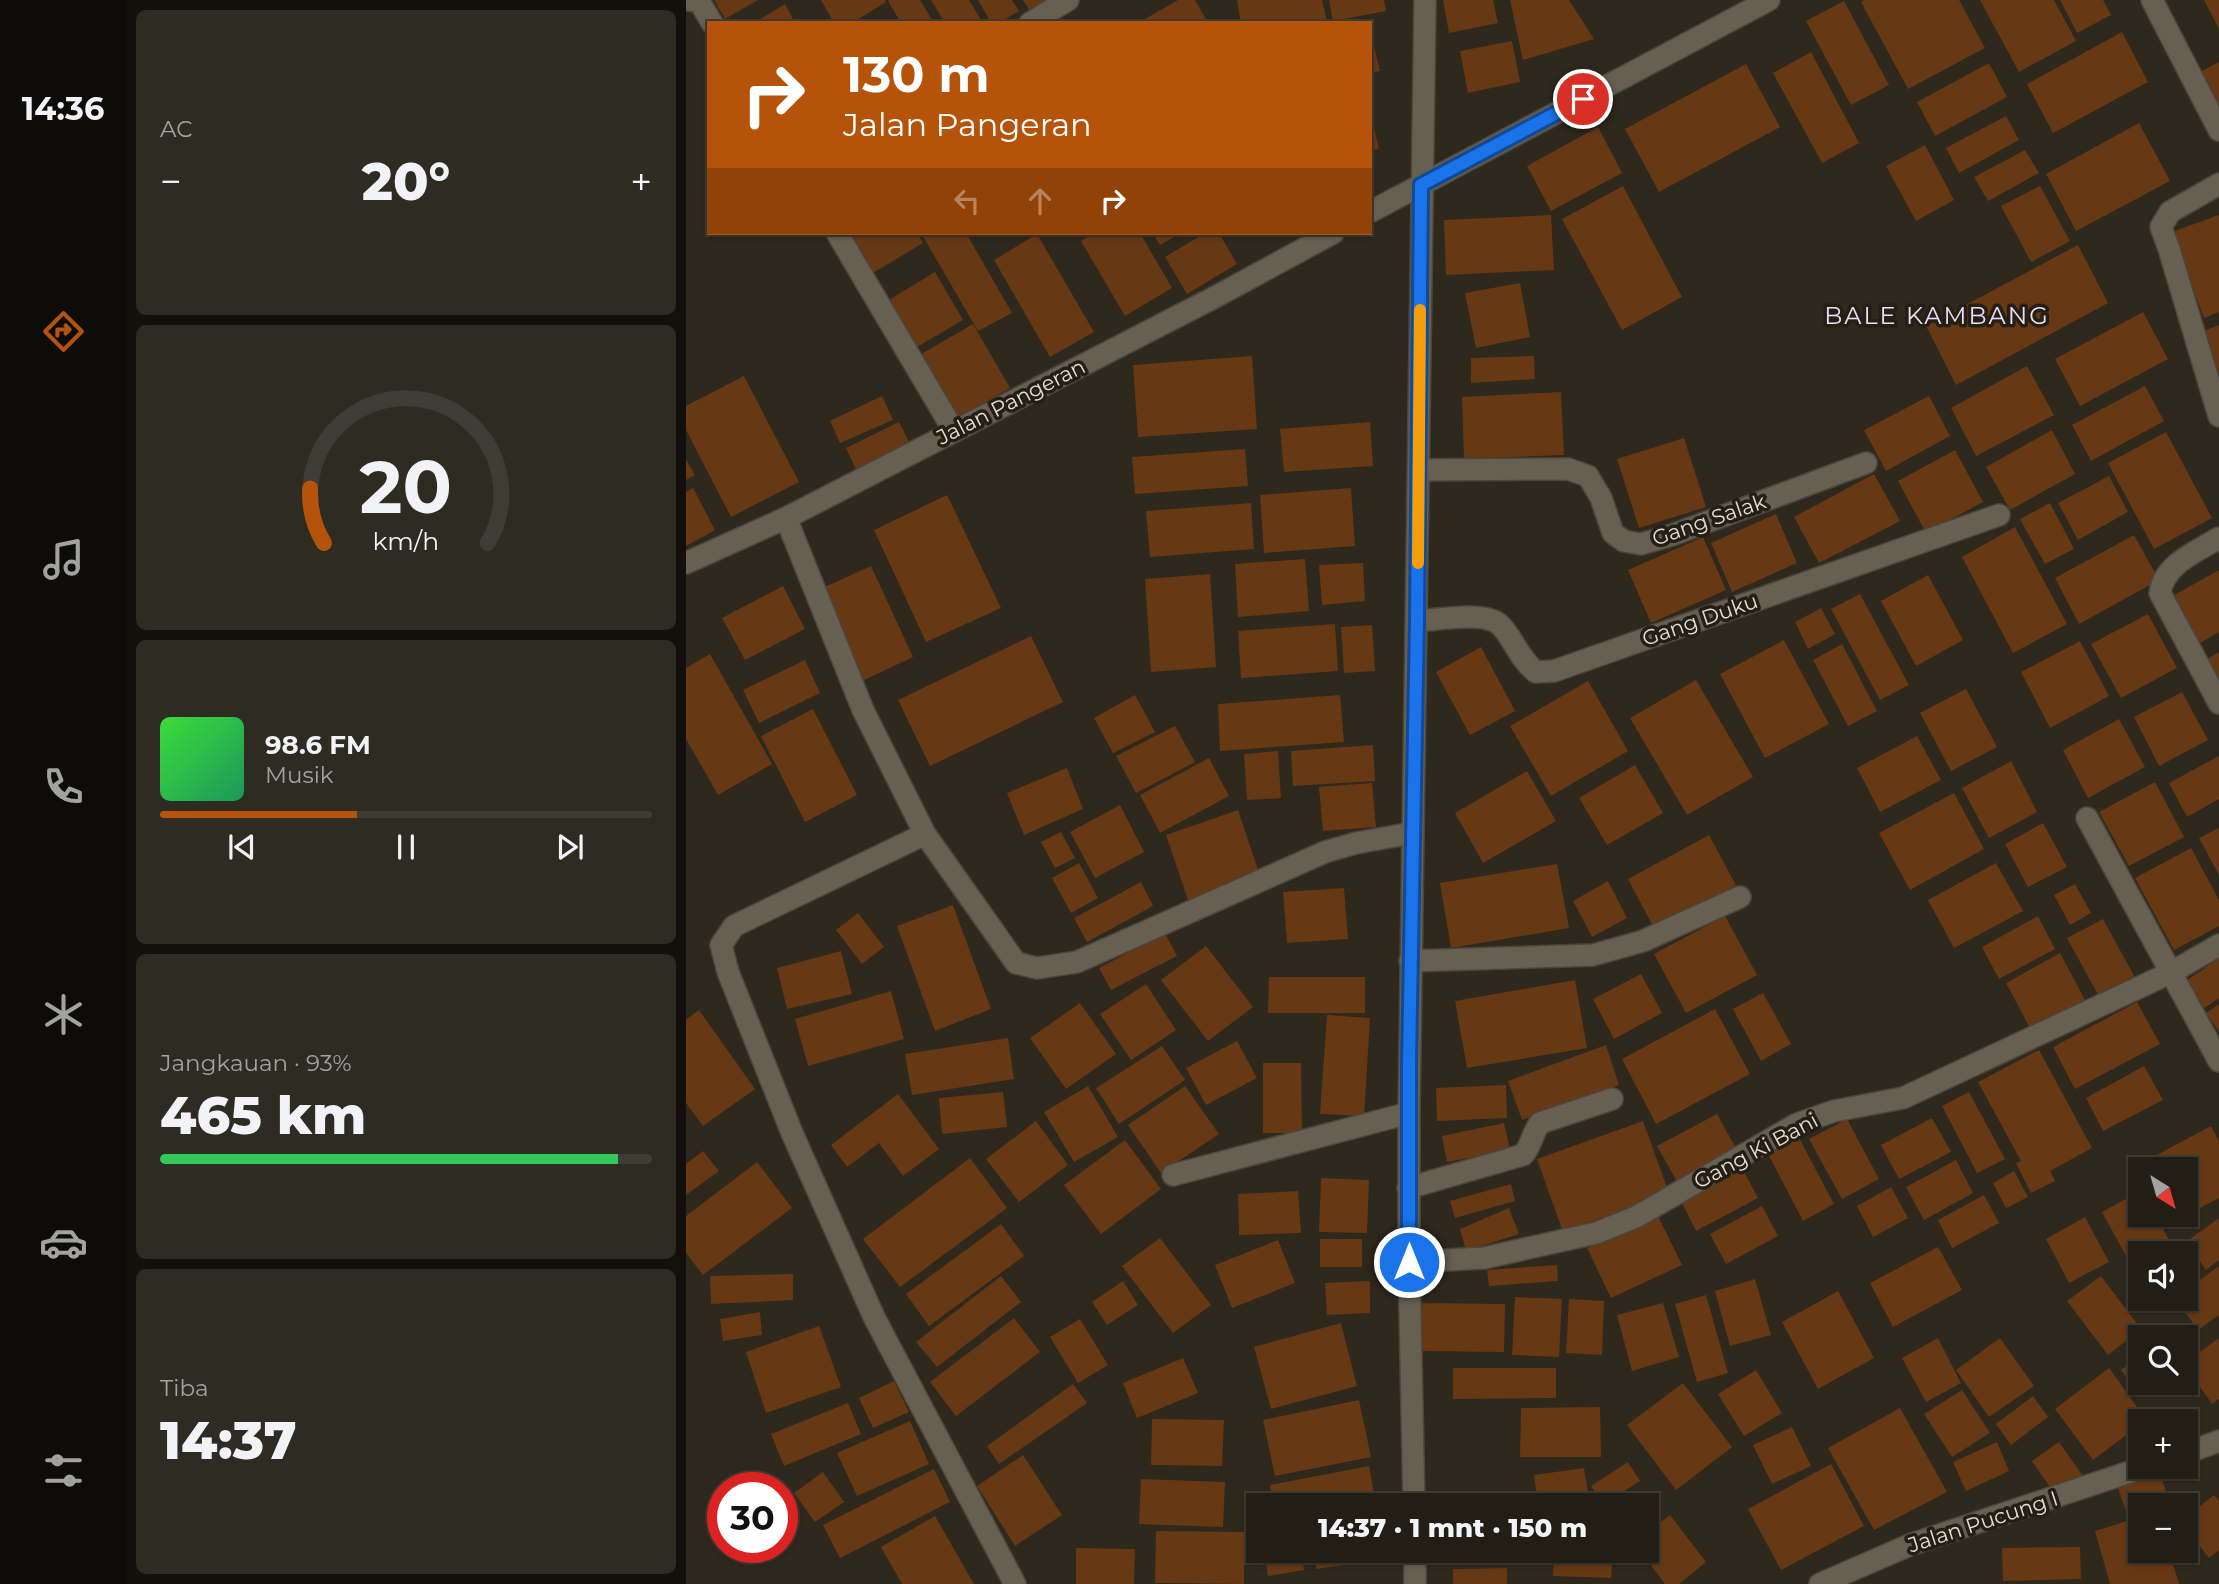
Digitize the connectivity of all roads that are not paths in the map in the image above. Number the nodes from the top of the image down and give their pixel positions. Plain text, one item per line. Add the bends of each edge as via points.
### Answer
1 (1068, 0) edge
2 (1425, 0) edge
3 (1769, 0) edge
4 (2152, 0) edge
5 (686, 1) edge
6 (711, 21) edge
7 (1033, 21) edge
8 (2219, 130) edge
9 (2219, 184) edge
10 (1421, 185) junction
11 (1372, 211) edge
12 (837, 235) edge
13 (1329, 235) edge
14 (2219, 416) edge
15 (954, 431) junction
16 (1866, 463) dead end
17 (1419, 470) junction
18 (1999, 515) dead end
19 (786, 518) junction
20 (2219, 538) edge
21 (686, 563) edge
22 (1417, 621) junction
23 (2219, 703) edge
24 (2087, 818) dead end
25 (1412, 833) junction
26 (925, 834) junction
27 (1740, 897) dead end
28 (2219, 945) edge
29 (1410, 961) junction
30 (2172, 972) junction
31 (2219, 1061) edge
32 (1612, 1099) dead end
33 (1409, 1113) junction
34 (1173, 1175) dead end
35 (1408, 1188) junction
36 (1409, 1262) junction
37 (2219, 1441) edge
38 (2198, 1449) edge
39 (2128, 1473) edge
40 (1414, 1493) edge
41 (1415, 1563) edge
42 (1015, 1584) edge
43 (1415, 1584) edge
44 (1820, 1584) edge

1 - 7 street
2 - 10 street
3 - 10 street
4 - 8 street
5 - 6 street via 699,1
9 - 14 street via 2170,212 2161,227
10 - 11 street
10 - 17 street
12 - 15 street
13 - 15 street, Jalan Pangeran
15 - 19 street, Jalan Pangeran
16 - 17 street, Gang Salak via 1641,544 1613,533 1588,476 1568,469
17 - 22 street
18 - 22 street, Gang Duku via 1554,671 1536,672 1499,624 1481,617
19 - 21 street, Jalan Pangeran
19 - 26 street via 863,710
20 - 23 street via 2175,565 2162,579 2160,593
22 - 25 street
24 - 30 street
25 - 26 street via 1325,852 1077,962 1037,968 1016,963
25 - 29 street
26 - 42 street via 734,926 721,945 792,1133 874,1317
27 - 29 street via 1643,941 1593,955
28 - 30 street, Gang Ki Bani
29 - 33 street
30 - 31 street
30 - 36 street, Gang Ki Bani via 1903,1098 1834,1111 1797,1124 1636,1217 1597,1233 1485,1258
32 - 35 street via 1541,1123 1523,1155
33 - 34 street
33 - 35 street
35 - 36 street
36 - 40 street
37 - 38 street
39 - 44 street, Jalan Pucung I via 1912,1544
41 - 43 street

